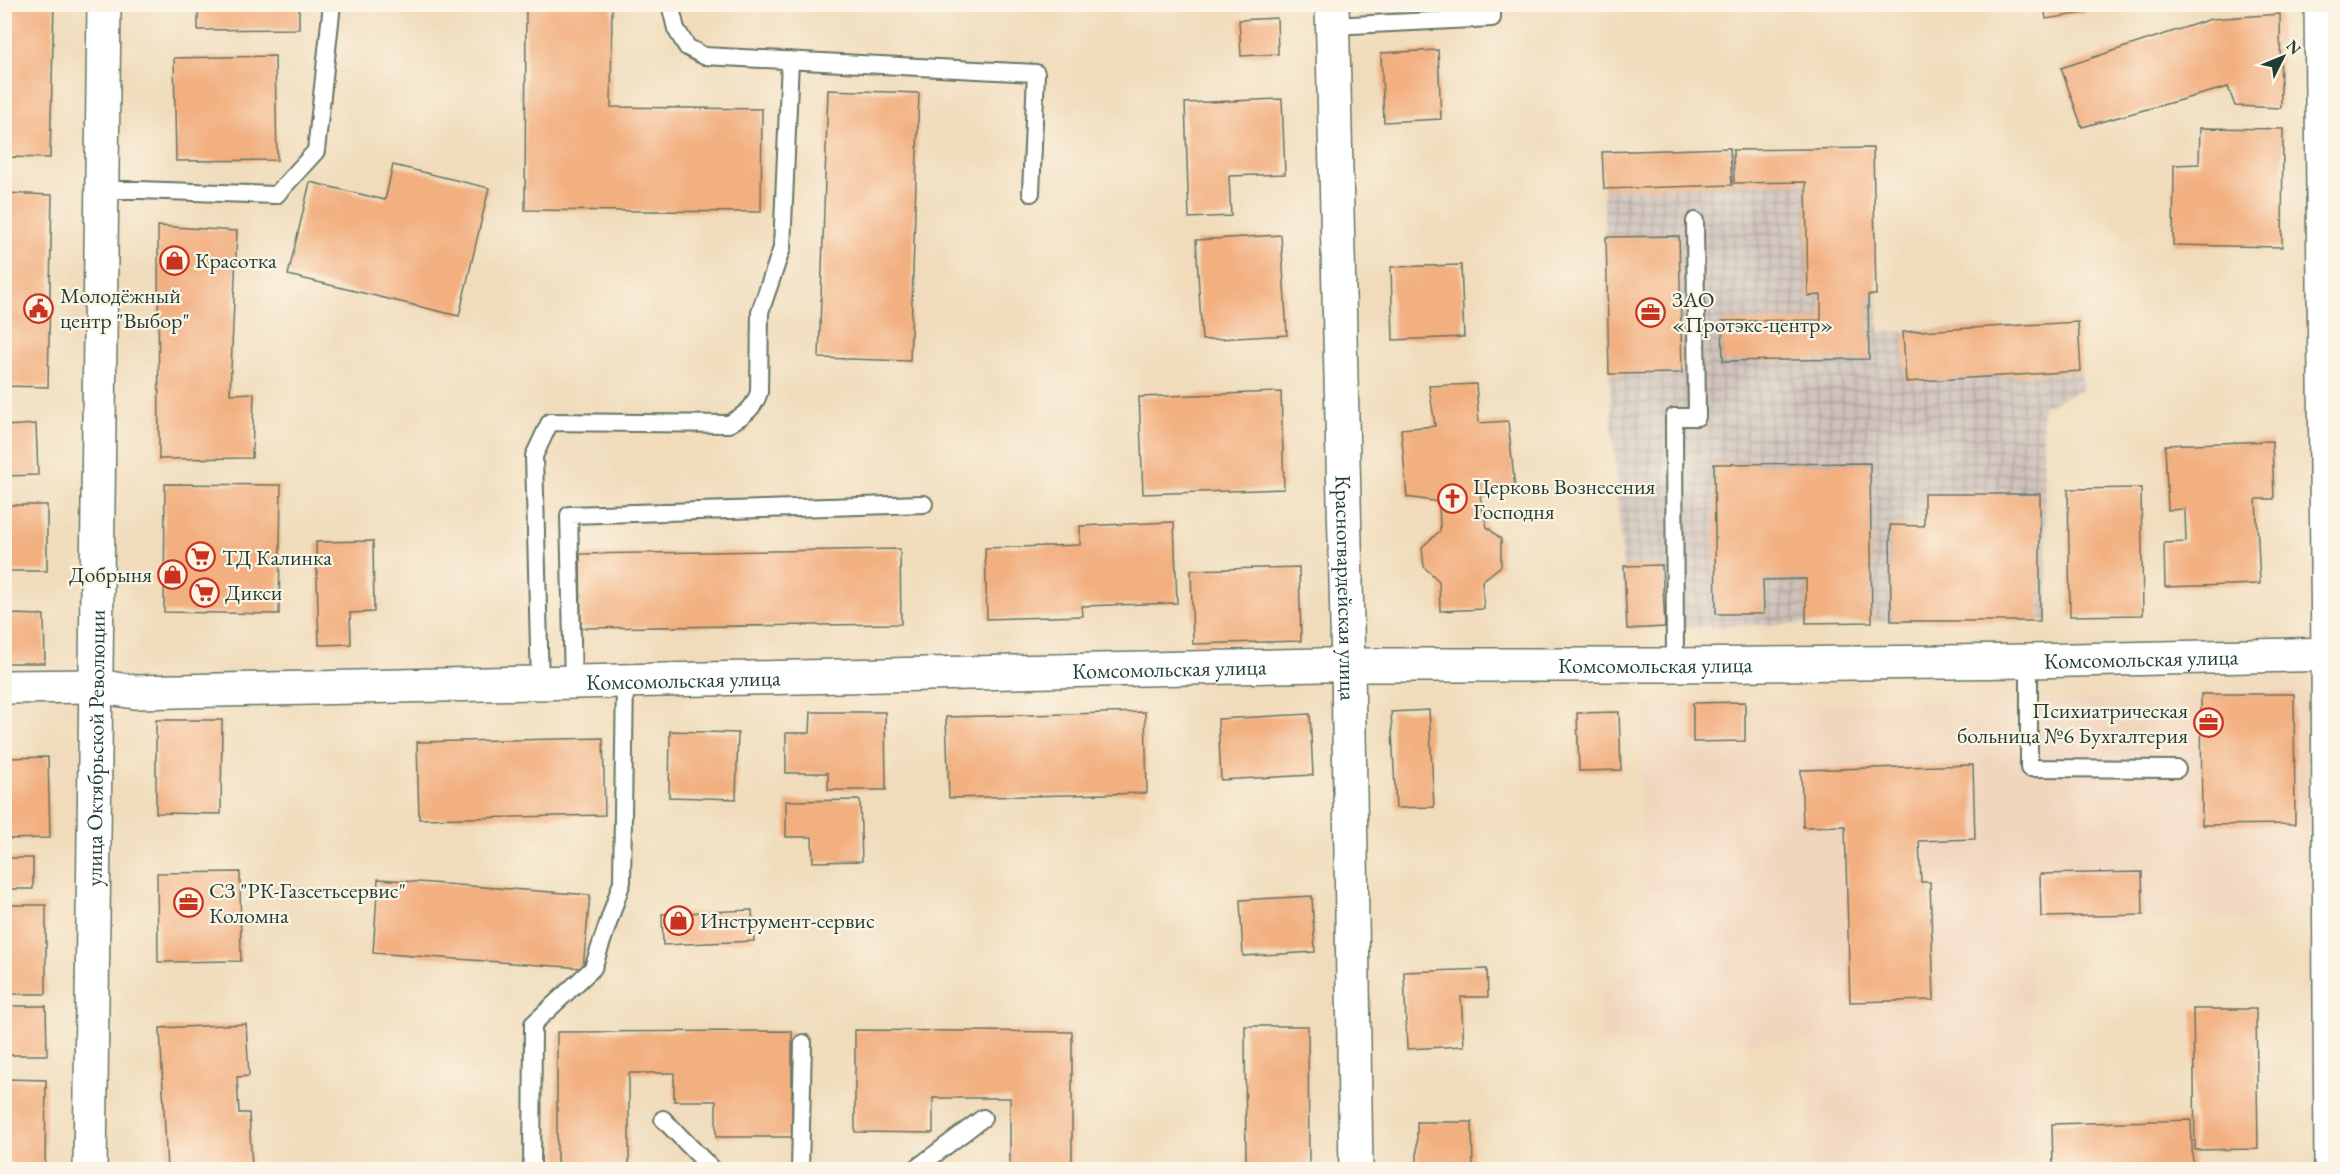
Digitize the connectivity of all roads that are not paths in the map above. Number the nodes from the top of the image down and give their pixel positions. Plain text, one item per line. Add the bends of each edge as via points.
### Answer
1 (104, 4) edge
2 (332, 4) edge
3 (670, 4) edge
4 (1492, 4) edge
5 (2321, 4) edge
6 (1332, 15) edge
7 (790, 60) junction
8 (102, 190) junction
9 (1031, 193) dead end
10 (1695, 221) dead end
11 (924, 504) dead end
12 (2332, 654) edge
13 (2029, 661) junction
14 (1675, 665) junction
15 (1348, 666) junction
16 (625, 681) junction
17 (573, 683) junction
18 (540, 685) junction
19 (96, 686) junction
20 (4, 687) edge
21 (2177, 769) dead end
22 (803, 1043) dead end
23 (982, 1118) dead end
24 (663, 1119) dead end
25 (90, 1170) edge
26 (532, 1170) edge
27 (712, 1170) edge
28 (800, 1170) edge
29 (914, 1170) edge
30 (1356, 1170) edge
31 (2331, 1170) edge

1 - 8 street, улица Октябрьской Революции
2 - 8 lane via 316,151 276,195
3 - 7 lane via 676,29 687,47 704,56
4 - 6 lane via 1492,18
5 - 12 street
6 - 15 street, Красногвардейская улица
7 - 9 lane via 1036,73
7 - 18 lane via 782,248 760,312 759,392 755,403 745,415 729,424 550,422 534,456
8 - 19 street, улица Октябрьской Революции
10 - 14 lane via 1696,417 1674,417
11 - 17 lane via 569,515
12 - 13 street, Комсомольская улица
12 - 31 street
13 - 14 street, Комсомольская улица
13 - 21 lane via 2029,768
14 - 15 street, Комсомольская улица
15 - 16 street, Комсомольская улица
15 - 30 street, Красногвардейская улица
16 - 17 street, Комсомольская улица
16 - 26 lane via 622,882 593,968 533,1024
17 - 18 street, Комсомольская улица
18 - 19 street, Комсомольская улица via 135,692
19 - 20 street, Комсомольская улица
19 - 25 street, улица Октябрьской Революции
22 - 28 lane
23 - 29 lane
24 - 27 lane

